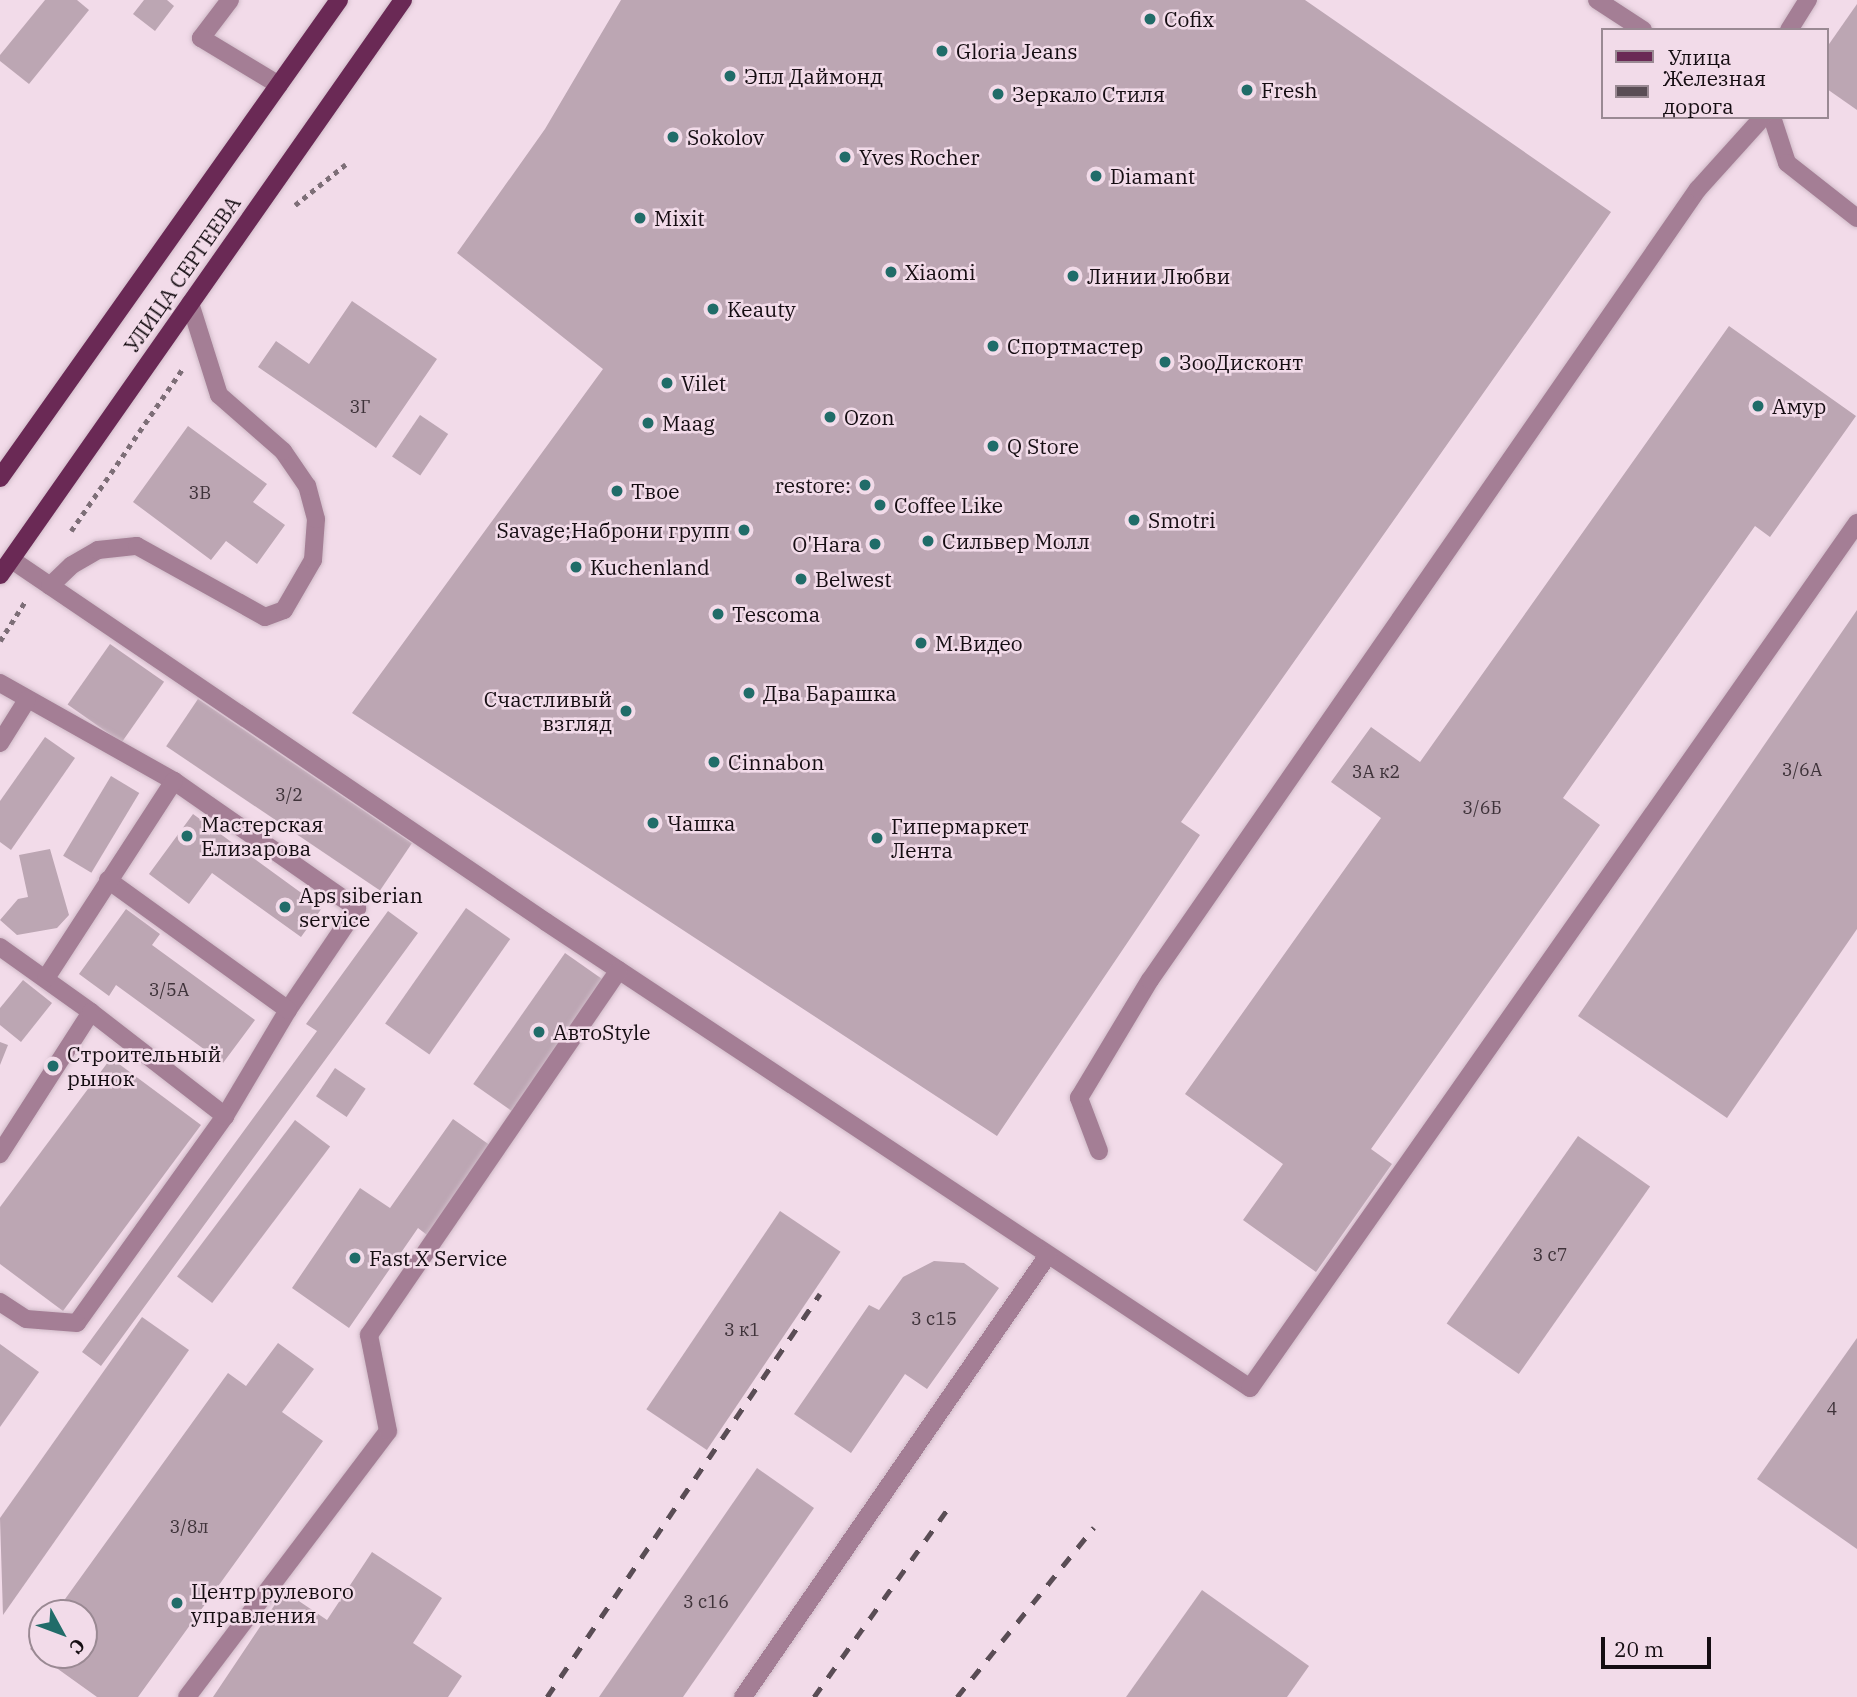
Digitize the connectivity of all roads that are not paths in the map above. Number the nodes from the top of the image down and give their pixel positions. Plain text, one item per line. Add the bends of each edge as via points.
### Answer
1 (230, 0) edge
2 (339, 0) edge
3 (403, 0) edge
4 (1597, 0) edge
5 (1808, 0) edge
6 (1640, 28) edge
7 (1790, 28) edge
8 (279, 85) junction
9 (1761, 119) edge
10 (1773, 119) edge
11 (1857, 218) edge
12 (190, 303) junction
13 (0, 478) edge
14 (1857, 523) edge
15 (12, 559) junction
16 (0, 575) edge
17 (44, 582) junction
18 (0, 682) edge
19 (27, 700) junction
20 (0, 743) edge
21 (174, 781) junction
22 (108, 880) junction
23 (0, 947) edge
24 (619, 970) junction
25 (46, 978) junction
26 (288, 1010) junction
27 (90, 1012) junction
28 (225, 1116) junction
29 (1100, 1152) dead end
30 (0, 1154) edge
31 (1048, 1255) junction
32 (0, 1301) edge
33 (187, 1697) edge
34 (743, 1697) edge

1 - 8 lane via 201,38
2 - 8 main road, УЛИЦА СЕРГЕЕВА
3 - 12 main road, УЛИЦА СЕРГЕЕВА
4 - 6 lane
5 - 7 lane
8 - 13 main road, УЛИЦА СЕРГЕЕВА
9 - 29 lane via 1698,189 1150,981 1079,1098
10 - 11 lane via 1787,163
12 - 15 main road, УЛИЦА СЕРГЕЕВА
12 - 17 lane via 219,395 283,451 307,486 316,519 313,560 296,594 284,610 265,617 136,546 98,550
14 - 31 lane via 1250,1388
15 - 16 main road, УЛИЦА СЕРГЕЕВА
15 - 17 lane
17 - 24 lane
18 - 19 lane
19 - 20 lane
19 - 21 lane
21 - 22 lane
21 - 26 lane via 356,908
22 - 25 lane
22 - 26 lane
23 - 25 lane
24 - 31 lane
24 - 33 lane via 369,1335 388,1431
25 - 27 lane
26 - 28 lane
27 - 28 lane
27 - 30 lane
28 - 32 lane via 77,1323 26,1319
31 - 34 lane

